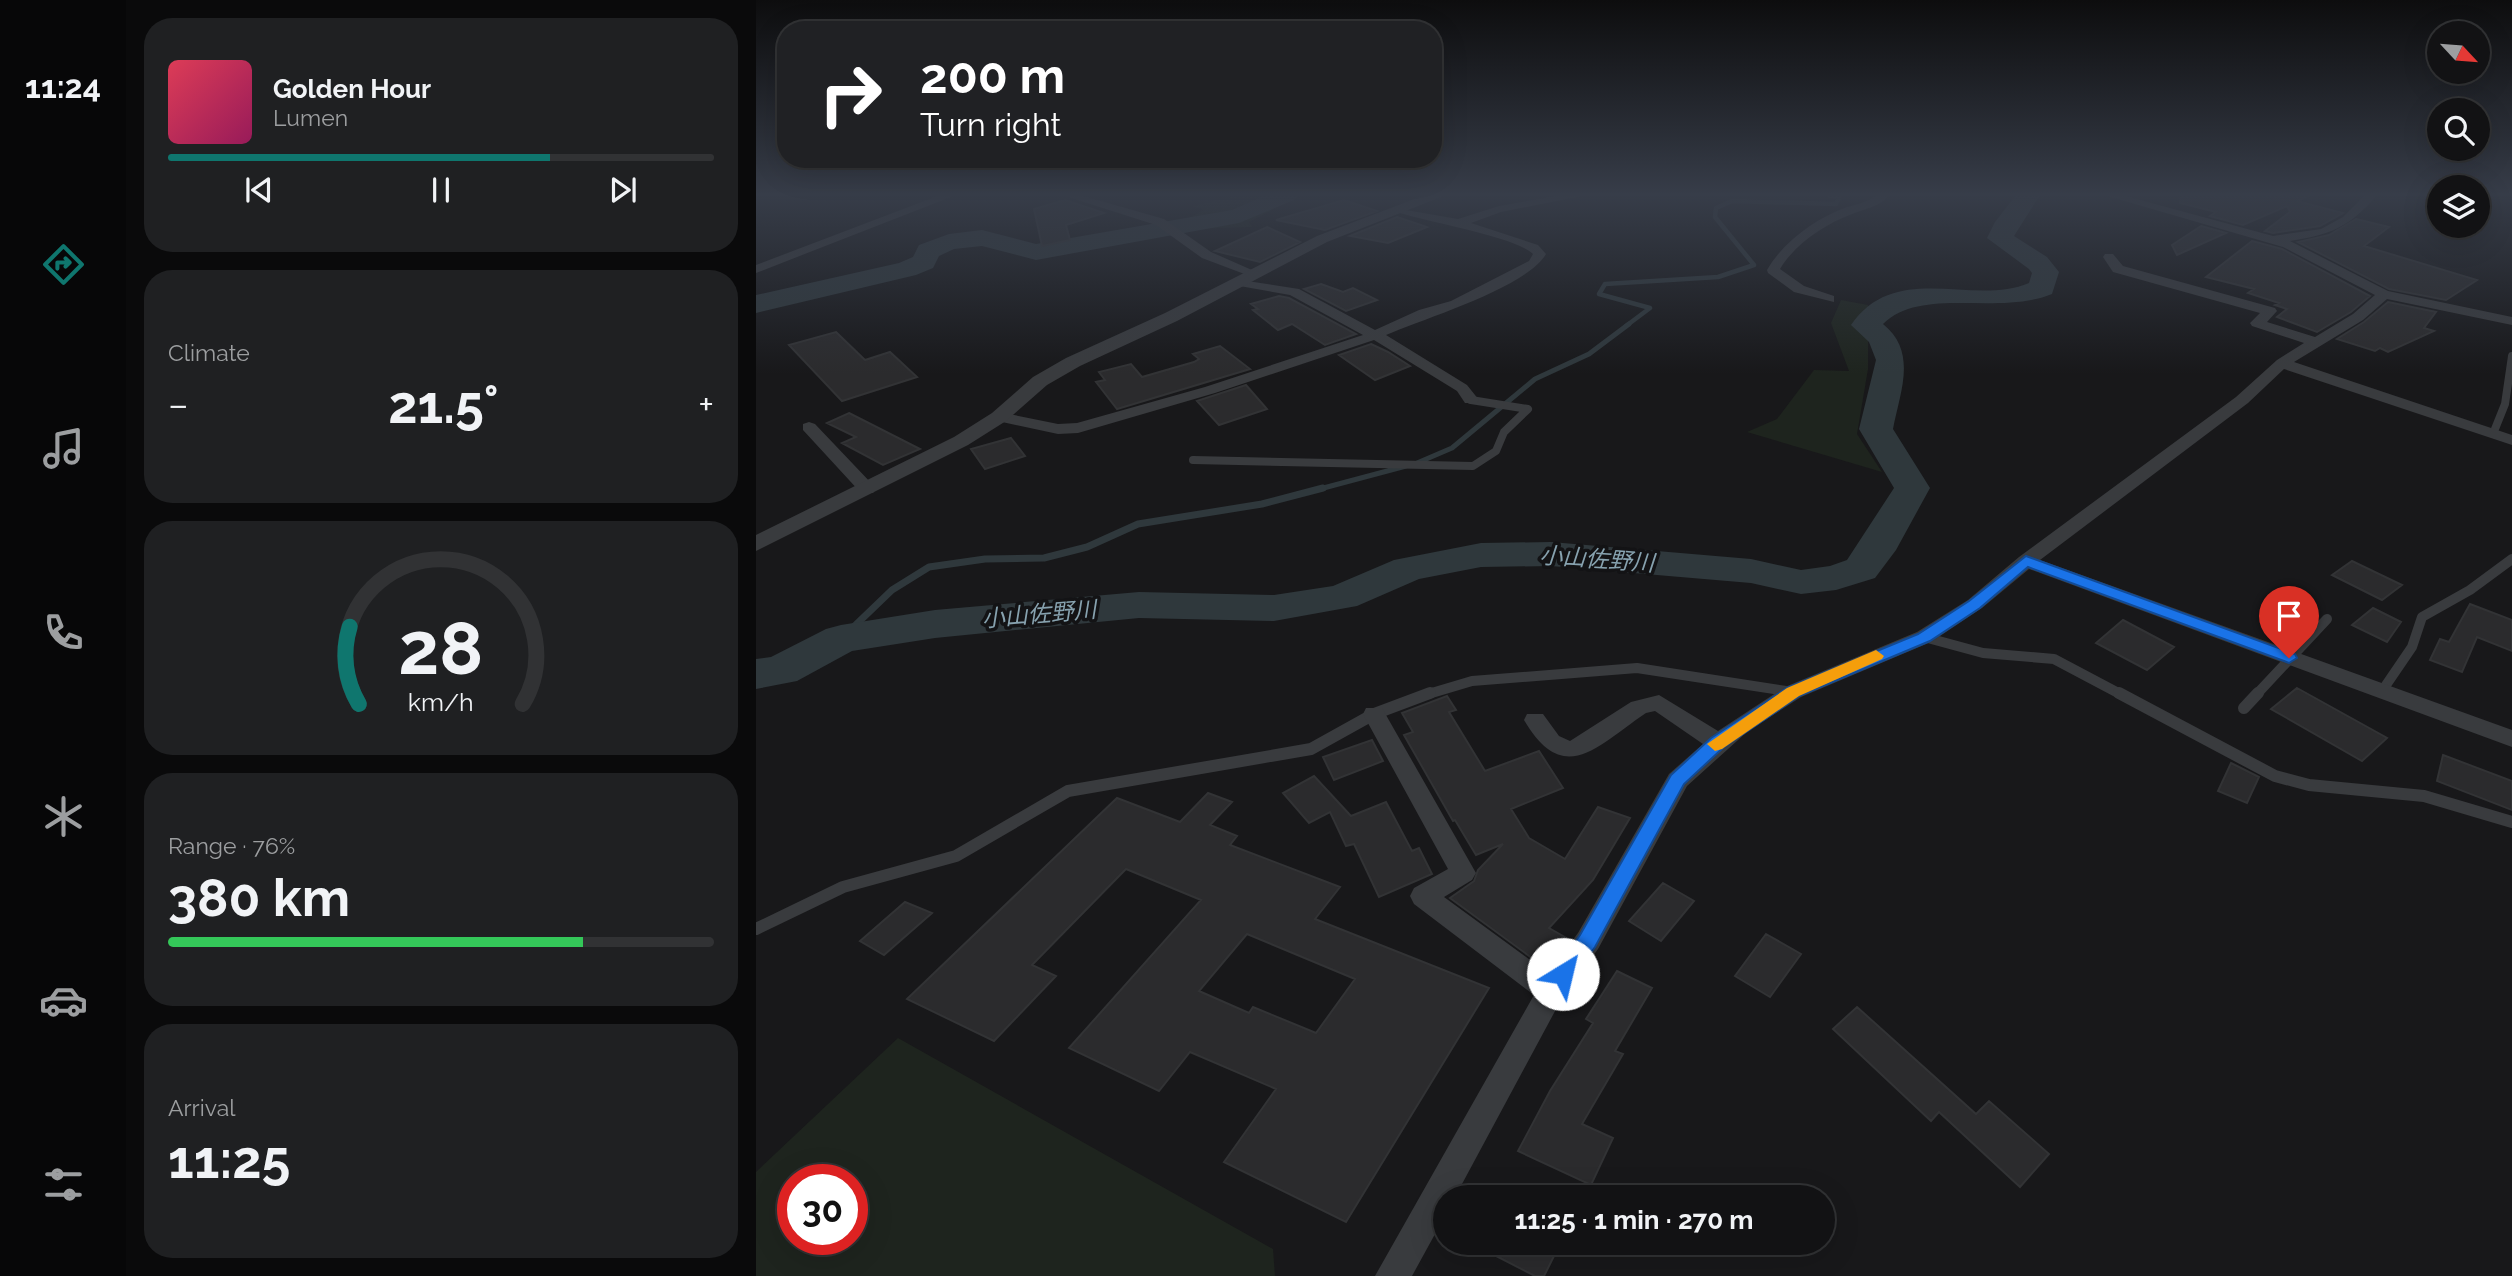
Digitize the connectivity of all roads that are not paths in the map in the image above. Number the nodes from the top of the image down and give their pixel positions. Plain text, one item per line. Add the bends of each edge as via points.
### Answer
1 (794, 255) edge
2 (1208, 255) edge
3 (1292, 255) edge
4 (1540, 255) edge
5 (1786, 255) edge
6 (2304, 255) edge
7 (2109, 257) dead end
8 (756, 269) edge
9 (1247, 278) junction
10 (2384, 294) junction
11 (1829, 299) dead end
12 (2512, 321) edge
13 (1373, 336) junction
14 (2318, 343) junction
15 (2512, 356) edge
16 (2282, 363) junction
17 (1471, 400) joint
18 (999, 417) junction
19 (809, 427) dead end
20 (2493, 434) junction
21 (2512, 440) edge
22 (1193, 460) dead end
23 (867, 489) junction
24 (756, 544) edge
25 (2512, 559) edge
26 (2026, 561) junction
27 (2327, 619) dead end
28 (1924, 637) junction
29 (2289, 658) junction
30 (2382, 691) junction
31 (1793, 692) junction
32 (2244, 708) dead end
33 (1374, 715) junction
34 (1535, 720) dead end
35 (2512, 739) edge
36 (1717, 742) junction
37 (2512, 822) edge
38 (756, 929) edge
39 (1551, 991) junction
40 (1393, 1276) edge

1 - 8 street
2 - 9 street
3 - 9 street
4 - 13 street via 1534,264 1456,304
5 - 11 street via 1773,270 1800,291
6 - 10 street
7 - 14 street via 2118,269 2270,311 2257,323
9 - 13 street via 1294,292
9 - 18 street via 1073,362 1040,382
10 - 12 street
10 - 14 street
13 - 17 street via 1462,388
13 - 18 street via 1078,428 1058,429
14 - 16 street
15 - 20 lane via 2505,404
16 - 20 street
16 - 26 street via 2242,400
17 - 22 lane via 1528,409 1504,432 1496,451 1473,466
18 - 23 street
19 - 23 street
20 - 21 street
23 - 24 street
25 - 30 lane via 2422,617 2412,647
26 - 28 street via 1975,604
26 - 29 street
27 - 29 lane
28 - 31 street
28 - 37 lane via 1983,653 2054,659 2275,776 2309,785 2424,796
29 - 30 street
29 - 32 lane
30 - 35 street
31 - 33 lane via 1637,668 1472,681
31 - 36 street
33 - 38 lane via 1311,748 1068,791 957,856 843,887
33 - 39 street via 1463,873 1423,896
34 - 36 street via 1554,746 1565,751 1639,707 1659,703
36 - 39 street via 1678,780 1588,941
39 - 40 street

